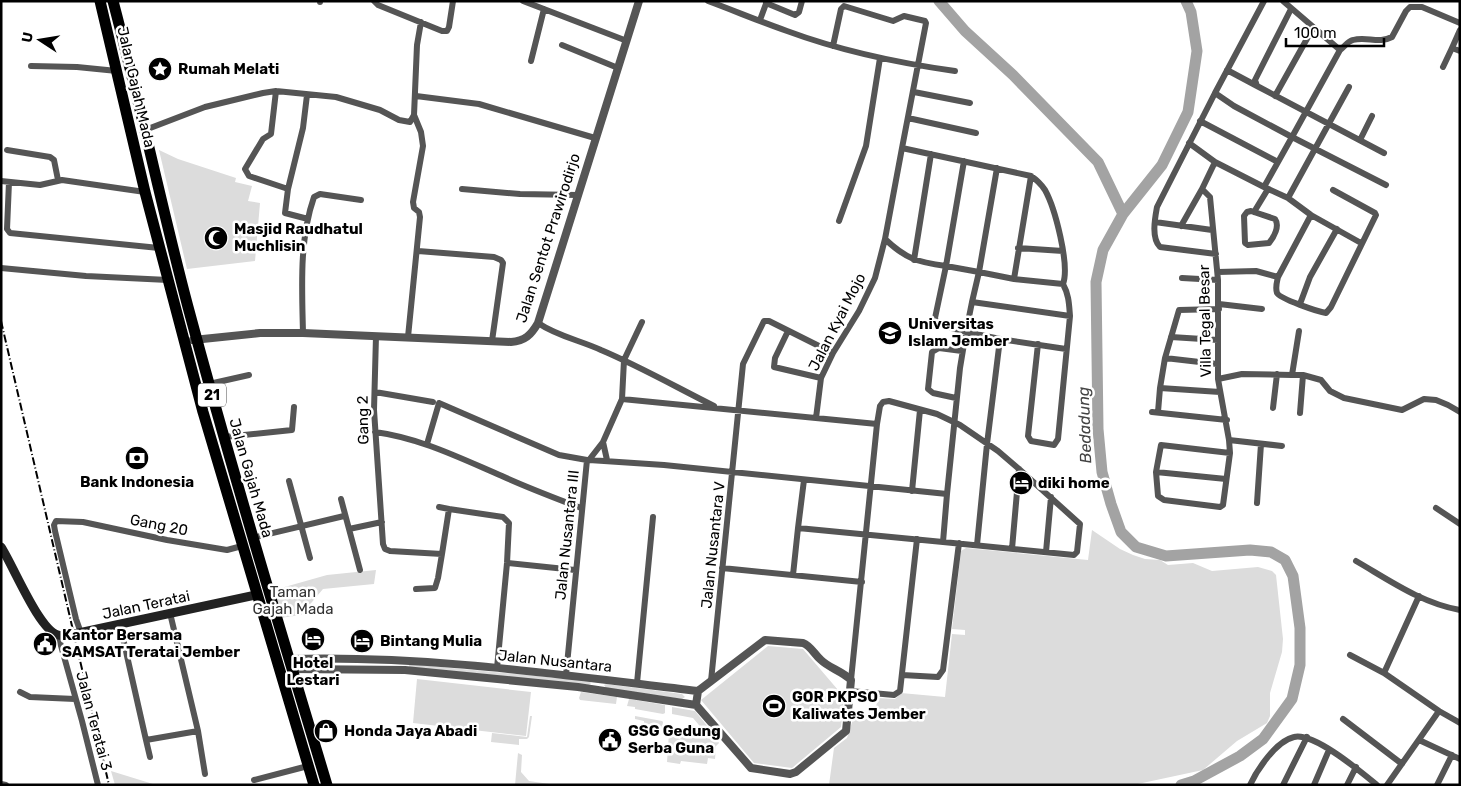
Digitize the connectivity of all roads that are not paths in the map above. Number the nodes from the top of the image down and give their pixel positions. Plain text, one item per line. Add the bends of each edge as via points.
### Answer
1 (100, 1) edge
2 (113, 1) edge
3 (453, 1) edge
4 (523, 1) edge
5 (640, 1) edge
6 (708, 1) edge
7 (802, 1) edge
8 (1264, 1) edge
9 (1283, 1) edge
10 (375, 2) edge
11 (766, 2) edge
12 (544, 9) junction
13 (1292, 9) junction
14 (760, 20) junction
15 (421, 22) junction
16 (1460, 24) edge
17 (1313, 28) junction
18 (1460, 30) edge
19 (627, 41) junction
20 (562, 45) dead end
21 (833, 46) junction
22 (1452, 48) junction
23 (1340, 50) junction
24 (1460, 51) edge
25 (880, 58) junction
26 (531, 61) dead end
27 (31, 66) dead end
28 (919, 66) junction
29 (1443, 67) dead end
30 (618, 68) junction
31 (1227, 70) junction
32 (117, 71) junction
33 (955, 71) dead end
34 (1257, 86) junction
35 (1349, 87) dead end
36 (276, 91) junction
37 (914, 92) junction
38 (1215, 93) junction
39 (307, 95) junction
40 (416, 96) junction
41 (1275, 96) junction
42 (970, 104) dead end
43 (1306, 113) junction
44 (414, 115) junction
45 (1372, 116) dead end
46 (908, 118) junction
47 (1200, 122) junction
48 (1329, 124) junction
49 (145, 130) junction
50 (976, 134) dead end
51 (1292, 136) junction
52 (595, 138) junction
53 (1360, 140) junction
54 (1189, 143) junction
55 (902, 148) junction
56 (1317, 148) junction
57 (7, 150) dead end
58 (1384, 153) dead end
59 (931, 154) junction
60 (964, 161) junction
61 (1215, 162) junction
62 (1278, 162) junction
63 (997, 168) junction
64 (1032, 176) junction
65 (58, 180) junction
66 (1, 181) edge
67 (9, 182) junction
68 (1386, 185) dead end
69 (288, 188) junction
70 (1266, 188) junction
71 (462, 189) dead end
72 (1202, 190) junction
73 (1333, 190) dead end
74 (145, 192) junction
75 (578, 195) junction
76 (1288, 198) junction
77 (361, 200) dead end
78 (1254, 212) junction
79 (1311, 215) junction
80 (308, 219) junction
81 (839, 221) dead end
82 (1155, 222) junction
83 (1182, 226) junction
84 (1337, 229) junction
85 (1212, 230) junction
86 (885, 239) junction
87 (1362, 243) junction
88 (159, 248) junction
89 (1018, 248) junction
90 (418, 251) junction
91 (1063, 251) junction
92 (1216, 254) junction
93 (914, 260) junction
94 (946, 266) junction
95 (1, 268) edge
96 (979, 272) junction
97 (1218, 272) junction
98 (1278, 276) junction
99 (1182, 278) dead end
100 (1014, 279) junction
101 (168, 280) junction
102 (1218, 280) junction
103 (1063, 284) junction
104 (972, 302) junction
105 (1300, 304) junction
106 (1219, 307) junction
107 (1262, 309) dead end
108 (1070, 316) junction
109 (642, 322) dead end
110 (538, 323) junction
111 (550, 331) junction
112 (788, 331) junction
113 (1299, 331) dead end
114 (533, 332) junction
115 (966, 332) junction
116 (303, 333) junction
117 (376, 336) junction
118 (408, 337) junction
119 (1171, 337) junction
120 (197, 339) junction
121 (1000, 339) junction
122 (1218, 340) junction
123 (185, 342) junction
124 (492, 342) junction
125 (1038, 344) junction
126 (1066, 349) junction
127 (962, 351) junction
128 (833, 352) junction
129 (1165, 358) junction
130 (624, 360) junction
131 (1217, 364) junction
132 (1277, 374) junction
133 (249, 375) dead end
134 (1292, 375) junction
135 (1303, 376) junction
136 (821, 378) junction
137 (1218, 380) junction
138 (209, 384) junction
139 (1160, 388) junction
140 (374, 392) junction
141 (1220, 392) junction
142 (956, 398) junction
143 (622, 399) junction
144 (433, 402) dead end
145 (294, 407) dead end
146 (717, 408) junction
147 (1273, 408) dead end
148 (920, 410) junction
149 (738, 411) junction
150 (1460, 412) edge
151 (1300, 413) dead end
152 (816, 418) junction
153 (1227, 420) junction
154 (955, 422) junction
155 (877, 424) junction
156 (375, 432) junction
157 (224, 437) junction
158 (1229, 440) junction
159 (603, 442) junction
160 (427, 444) junction
161 (987, 444) junction
162 (1261, 444) junction
163 (1282, 446) dead end
164 (1230, 452) junction
165 (588, 460) junction
166 (607, 460) junction
167 (1019, 468) junction
168 (1156, 472) junction
169 (733, 473) junction
170 (1226, 479) junction
171 (804, 480) junction
172 (289, 481) dead end
173 (872, 486) junction
174 (912, 491) junction
175 (947, 494) junction
176 (1051, 497) junction
177 (340, 499) dead end
178 (1257, 503) dead end
179 (439, 507) dead end
180 (449, 508) junction
181 (581, 508) junction
182 (1436, 508) dead end
183 (344, 516) junction
184 (653, 517) dead end
185 (382, 522) junction
186 (1460, 524) edge
187 (301, 526) junction
188 (798, 528) junction
189 (349, 529) junction
190 (867, 535) junction
191 (252, 538) junction
192 (917, 540) junction
193 (943, 542) junction
194 (959, 543) junction
195 (978, 545) junction
196 (242, 546) junction
197 (1012, 549) junction
198 (2, 550) edge
199 (1046, 552) junction
200 (442, 554) junction
201 (310, 558) dead end
202 (1356, 561) dead end
203 (507, 563) junction
204 (722, 568) junction
205 (360, 570) dead end
206 (575, 570) junction
207 (793, 575) junction
208 (862, 582) junction
209 (416, 589) dead end
210 (256, 595) junction
211 (1419, 596) junction
212 (1460, 610) edge
213 (170, 613) junction
214 (120, 625) junction
215 (81, 633) junction
216 (58, 635) junction
217 (1350, 655) dead end
218 (290, 664) junction
219 (497, 668) junction
220 (1384, 673) junction
221 (566, 675) junction
222 (902, 675) junction
223 (597, 679) junction
224 (851, 680) junction
225 (711, 681) junction
226 (637, 684) junction
227 (596, 689) junction
228 (20, 692) dead end
229 (698, 692) junction
230 (850, 692) junction
231 (75, 699) junction
232 (696, 705) junction
233 (1439, 712) junction
234 (1343, 719) dead end
235 (1460, 723) edge
236 (198, 731) junction
237 (1307, 737) junction
238 (146, 740) junction
239 (1419, 740) junction
240 (1329, 750) junction
241 (1452, 755) junction
242 (150, 757) dead end
243 (1460, 759) edge
244 (1402, 764) junction
245 (308, 766) junction
246 (1356, 767) junction
247 (205, 774) dead end
248 (254, 780) dead end
249 (1, 784) edge
250 (6, 785) edge
251 (98, 785) edge
252 (314, 785) edge
253 (327, 785) edge
254 (1250, 785) edge
255 (1283, 785) edge
256 (1314, 785) edge
257 (1348, 785) edge
258 (1377, 785) edge
259 (1387, 785) edge
260 (1437, 785) edge

1 - 32 highway, Jalan Gajah Mada / 21
2 - 49 highway, Jalan Gajah Mada / 21
3 - 15 street via 447,30
4 - 12 street
5 - 19 street, Jalan Sentot Prawirodirjo
6 - 14 street
7 - 11 street via 795,15
8 - 31 street
9 - 13 street
10 - 15 street
11 - 14 street
12 - 19 street
12 - 26 street
13 - 17 street
13 - 34 street via 1255,80
14 - 21 street
15 - 40 street
16 - 23 street via 1422,7 1410,7 1392,38 1351,40
17 - 23 street
17 - 41 street
18 - 22 street
19 - 30 street, Jalan Sentot Prawirodirjo
20 - 30 street
21 - 25 street
21 - 28 street, Jalan Kyai Mojo via 844,6 893,21 904,16 924,20
22 - 24 street
22 - 29 street
23 - 43 street
25 - 28 street
25 - 81 street via 866,146
27 - 32 street
28 - 33 street
28 - 37 street, Jalan Kyai Mojo
30 - 52 street, Jalan Sentot Prawirodirjo
31 - 34 street
31 - 38 street
32 - 74 highway, Jalan Gajah Mada / 21
34 - 41 street
35 - 48 street
36 - 39 street
36 - 49 street via 205,107
36 - 69 street via 271,134 263,139 245,169 249,176
37 - 42 street
37 - 46 street, Jalan Kyai Mojo
38 - 47 street
38 - 51 street
39 - 44 street via 336,98 380,110 406,122
39 - 69 street via 303,128
40 - 44 street
40 - 52 street via 479,104
41 - 43 street
43 - 48 street
43 - 51 street
44 - 90 street via 423,146 414,202 420,217
45 - 53 street
46 - 50 street
46 - 55 street, Jalan Kyai Mojo
47 - 54 street
47 - 62 street
48 - 53 street
48 - 56 street
49 - 120 highway, Jalan Gajah Mada / 21
51 - 56 street
51 - 62 street
52 - 75 street, Jalan Sentot Prawirodirjo
53 - 58 street
54 - 61 street
54 - 82 street via 1157,207
55 - 59 street
55 - 86 street, Jalan Kyai Mojo
56 - 68 street
56 - 76 street
57 - 65 street via 52,158
59 - 60 street
59 - 93 street
60 - 63 street
60 - 94 street
61 - 70 street
61 - 72 street
62 - 70 street
63 - 64 street
63 - 96 street
64 - 89 street
64 - 91 street via 1040,182 1048,197
65 - 67 street via 40,185
65 - 74 street
66 - 67 street
67 - 88 street via 7,229 10,233
69 - 80 street via 285,213
70 - 76 street
70 - 78 street
71 - 75 street
72 - 83 street
72 - 85 street, Villa Tegal Besar via 1210,198
73 - 87 street via 1375,213
74 - 88 highway, Jalan Gajah Mada / 21
75 - 110 street, Jalan Sentot Prawirodirjo
76 - 79 street
77 - 80 street via 318,194
78 - 78 street via 1277,222 1269,243 1248,245 1244,242 1244,216 1247,212
79 - 84 street
79 - 98 street
80 - 116 street via 301,273
82 - 83 street
82 - 92 street via 1160,248
83 - 85 street
84 - 87 street
84 - 105 street via 1310,277
85 - 92 street, Villa Tegal Besar
86 - 93 street via 900,254
86 - 128 street, Jalan Kyai Mojo via 875,278
87 - 105 street via 1328,312
88 - 101 highway, Jalan Gajah Mada / 21
89 - 91 street
89 - 100 street
90 - 118 street
90 - 124 street via 501,260
91 - 103 street via 1066,270
92 - 97 street, Villa Tegal Besar
93 - 94 street
94 - 96 street
94 - 115 street via 936,322
95 - 101 street
96 - 100 street
96 - 104 street
97 - 98 street via 1256,271
97 - 102 street, Villa Tegal Besar
98 - 105 street via 1276,286 1280,296
99 - 102 street
100 - 103 street
101 - 123 highway, Jalan Gajah Mada / 21
102 - 106 street, Villa Tegal Besar
103 - 108 street via 1068,292
104 - 108 street
104 - 115 street
106 - 107 street
106 - 119 street via 1181,309
106 - 122 street, Villa Tegal Besar
108 - 126 street
109 - 130 street, Jalan Nusantara III
110 - 111 street
110 - 114 street, Jalan Sentot Prawirodirjo
111 - 114 street
111 - 130 street
112 - 128 street, Jalan Nusantara V
112 - 136 street via 774,367
112 - 149 street, Jalan Nusantara V via 769,321 762,323 743,364
113 - 134 street
114 - 124 street, Jalan Sentot Prawirodirjo via 517,341
115 - 121 street
115 - 127 street
116 - 117 street, Jalan Sentot Prawirodirjo
116 - 120 street, Jalan Sentot Prawirodirjo
117 - 118 street, Jalan Sentot Prawirodirjo
117 - 140 street, Gang 2
118 - 124 street, Jalan Sentot Prawirodirjo
119 - 122 street
119 - 129 street
120 - 123 street, Jalan Sentot Prawirodirjo
120 - 138 highway, Jalan Gajah Mada / 21
121 - 125 street
121 - 161 street
122 - 131 street, Villa Tegal Besar
123 - 196 highway, Jalan Gajah Mada / 21
125 - 126 street
125 - 126 street via 1028,436 1033,442 1054,445 1057,442
127 - 142 street
127 - 142 street via 939,348 932,352 928,388 933,393
128 - 136 street, Jalan Kyai Mojo
129 - 131 street
129 - 139 street
130 - 143 street, Jalan Nusantara III
130 - 146 street
131 - 137 street, Villa Tegal Besar
132 - 134 street
132 - 137 street via 1242,374
132 - 147 street
133 - 138 street
134 - 135 street
135 - 150 street via 1321,380 1330,391 1344,398 1402,410 1424,399 1436,400
135 - 151 street
136 - 152 street, Jalan Kyai Mojo
137 - 141 street, Villa Tegal Besar
138 - 157 highway, Jalan Gajah Mada / 21
139 - 141 street
139 - 153 street via 1155,412
140 - 144 street
140 - 156 street, Gang 2
141 - 153 street, Villa Tegal Besar
142 - 154 street
143 - 146 street
143 - 159 street, Jalan Nusantara III
145 - 157 street via 292,430
146 - 149 street
148 - 154 street
148 - 155 street via 883,402
148 - 174 street
149 - 152 street
149 - 169 street, Jalan Nusantara V
152 - 155 street
153 - 158 street, Villa Tegal Besar
154 - 161 street
154 - 175 street
155 - 173 street
156 - 160 street
156 - 185 street, Gang 2
157 - 191 highway, Jalan Gajah Mada / 21
158 - 162 street
158 - 164 street, Villa Tegal Besar
159 - 165 street, Jalan Nusantara III
159 - 166 street
160 - 165 street via 439,403 560,455
160 - 181 street
161 - 167 street
161 - 195 street
162 - 163 street
162 - 178 street
164 - 168 street via 1161,445
164 - 170 street, Villa Tegal Besar
165 - 166 street
165 - 181 street, Jalan Nusantara III
166 - 169 street
167 - 176 street
167 - 197 street
168 - 170 street
168 - 170 street, Villa Tegal Besar via 1157,493 1162,499 1220,507
169 - 171 street
169 - 204 street, Jalan Nusantara V
171 - 173 street
171 - 188 street
172 - 187 street
173 - 174 street
173 - 190 street
174 - 175 street
175 - 193 street
176 - 199 street
176 - 199 street via 1078,522 1080,528 1076,554
177 - 183 street
179 - 180 street
180 - 200 street
180 - 203 street via 507,519 510,526
181 - 206 street, Jalan Nusantara III
182 - 186 street
183 - 187 street
183 - 189 street
184 - 226 street
185 - 189 street
185 - 200 street, Gang 2 via 383,544 387,551
187 - 191 street
187 - 201 street
188 - 190 street
188 - 207 street
189 - 205 street
190 - 192 street
190 - 208 street
191 - 218 highway, Jalan Gajah Mada / 21
192 - 193 street
192 - 222 street
193 - 194 street
194 - 195 street
194 - 222 street via 943,670 938,677
195 - 197 street
196 - 210 highway, Jalan Gajah Mada / 21
196 - 215 street, Gang 20 via 227,550 84,522 56,521 54,525
197 - 199 street
198 - 216 main road via 38,616 48,629
200 - 209 street via 435,588
202 - 211 street
203 - 206 street
203 - 219 street
204 - 207 street
204 - 225 street, Jalan Nusantara V
206 - 221 street, Jalan Nusantara III
207 - 208 street
208 - 224 street
210 - 213 main road, Jalan Teratai
210 - 245 highway, Jalan Gajah Mada / 21
211 - 212 street
211 - 220 street
213 - 214 main road, Jalan Teratai
213 - 236 street
214 - 215 main road, Jalan Teratai
214 - 238 street
215 - 216 main road, Jalan Teratai
216 - 231 street, Jalan Teratai 3
217 - 220 street
218 - 219 street, Jalan Nusantara via 405,660
218 - 227 street, Jalan Nusantara via 405,670
218 - 253 highway, Jalan Gajah Mada / 21
219 - 221 street, Jalan Nusantara
220 - 233 street
221 - 223 street, Jalan Nusantara
222 - 230 street via 897,694
223 - 226 street, Jalan Nusantara
223 - 227 street
224 - 225 street via 825,663 807,645 767,640
224 - 230 street
225 - 229 street
226 - 229 street, Jalan Nusantara
227 - 232 street, Jalan Nusantara
228 - 231 street via 30,697
229 - 232 street
230 - 232 street via 846,730 790,774 751,768
231 - 251 street, Jalan Teratai 3
233 - 235 street
233 - 239 street
234 - 244 street
236 - 238 street
236 - 247 street
237 - 240 street
237 - 254 street via 1291,738 1272,752
237 - 255 street
238 - 242 street
239 - 241 street
239 - 244 street
240 - 246 street
240 - 256 street
241 - 243 street
241 - 260 street
244 - 259 street
245 - 248 street
245 - 252 highway, Jalan Gajah Mada / 21
246 - 257 street
246 - 258 street
249 - 250 street

